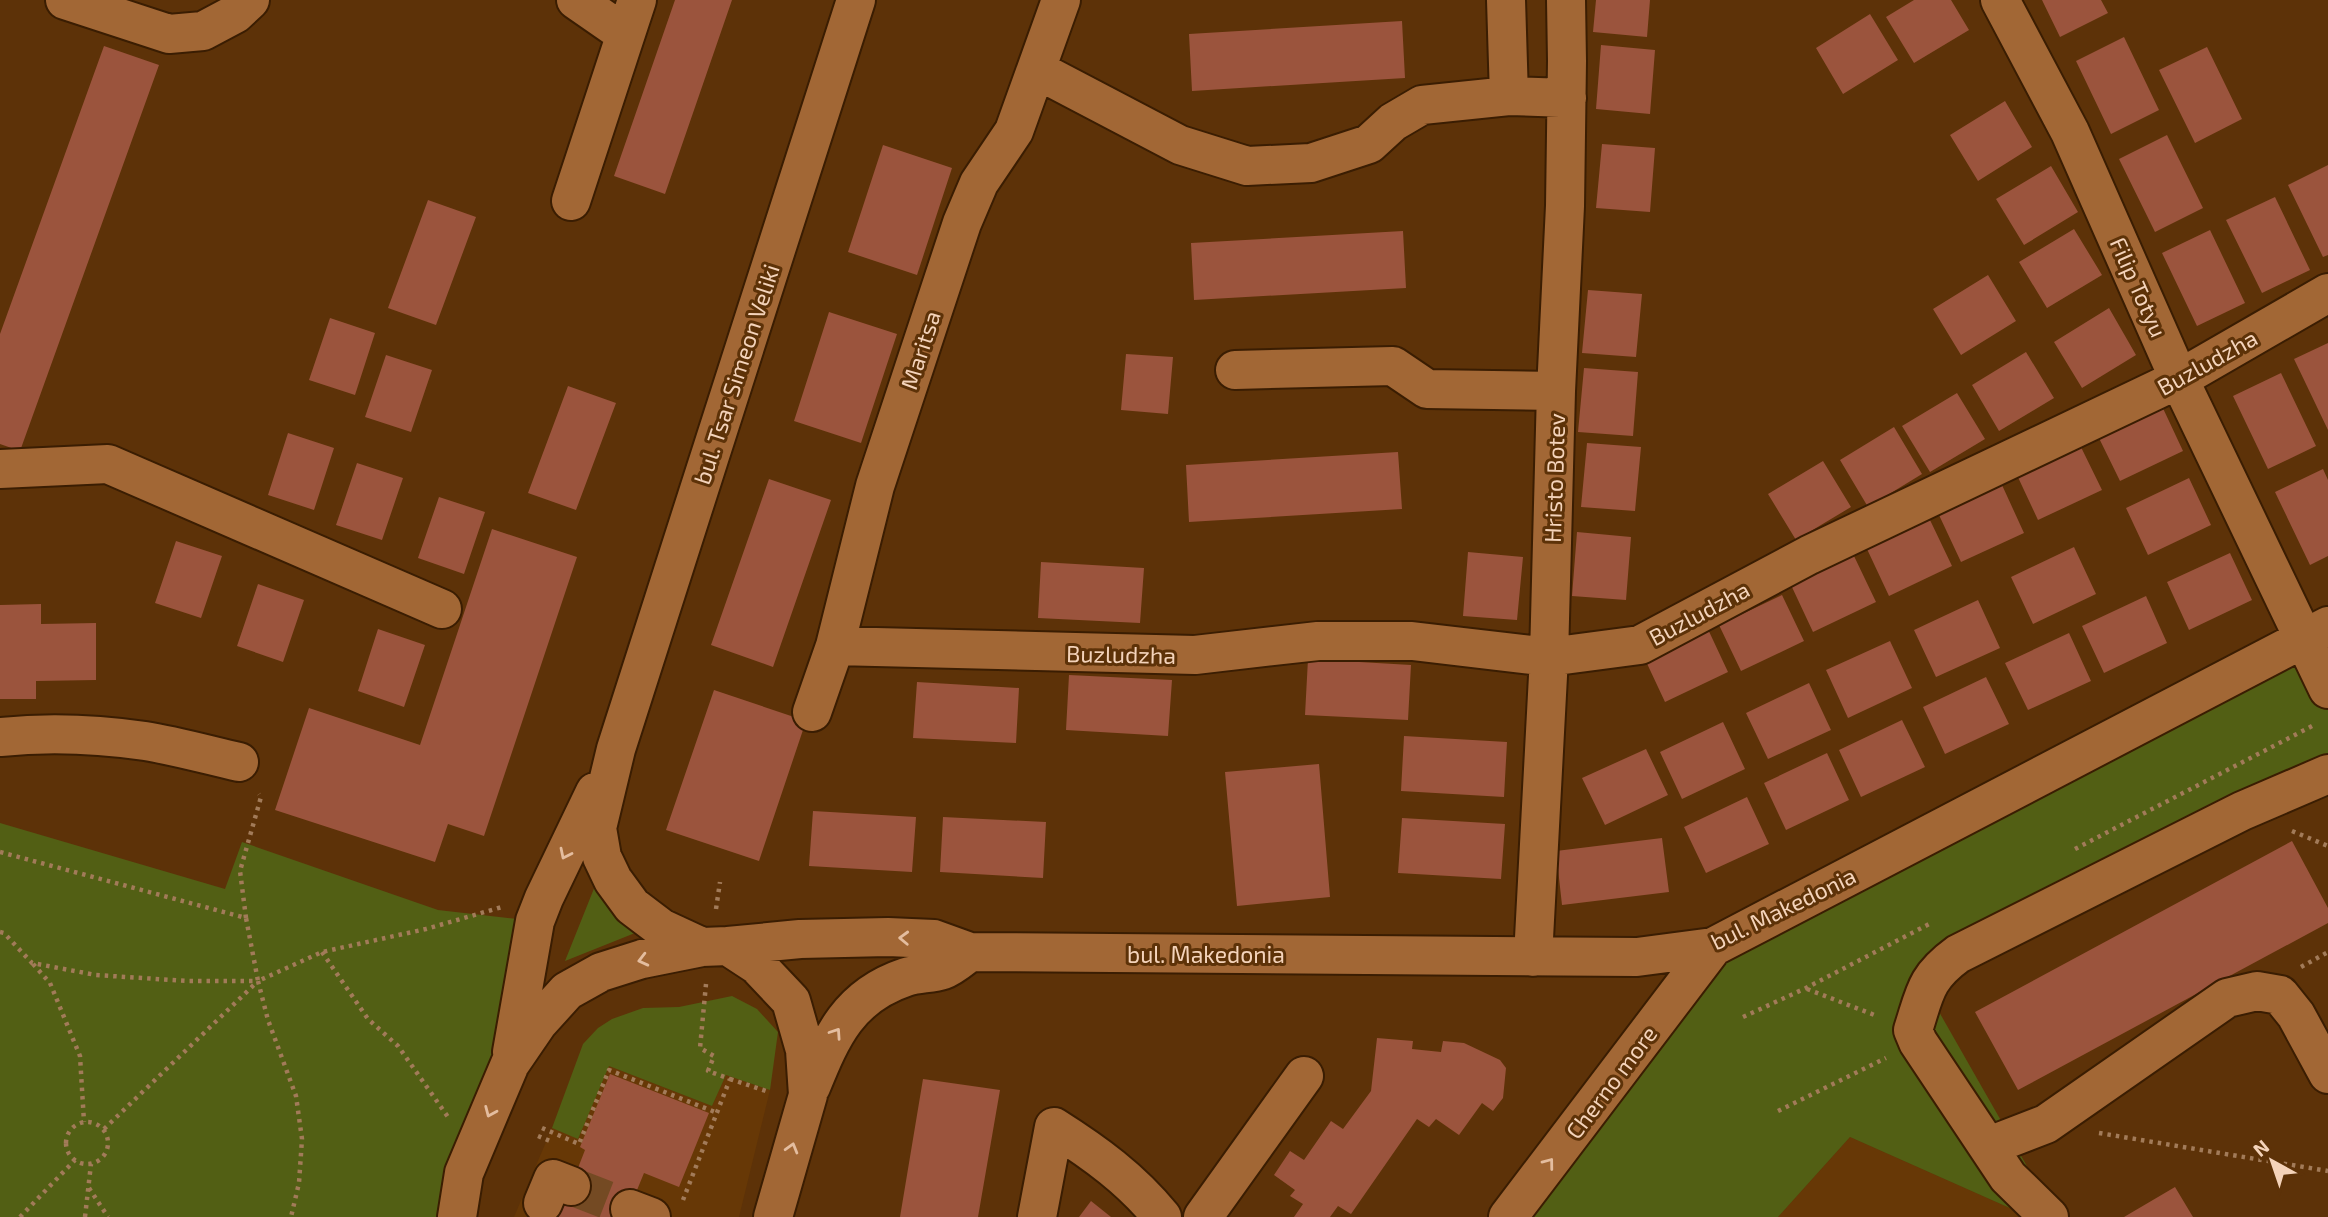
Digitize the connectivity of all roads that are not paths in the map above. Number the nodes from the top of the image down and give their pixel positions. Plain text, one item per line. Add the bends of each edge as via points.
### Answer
1 (65, 0) edge
2 (250, 0) edge
3 (576, 0) edge
4 (856, 0) edge
5 (1061, 0) edge
6 (1506, 0) edge
7 (1566, 0) edge
8 (2000, 0) edge
9 (631, 17) edge
10 (1037, 70) junction
11 (1509, 96) junction
12 (1567, 98) junction
13 (571, 201) dead end
14 (2328, 293) edge
15 (1235, 370) dead end
16 (2179, 379) junction
17 (1556, 391) junction
18 (0, 469) edge
19 (442, 608) dead end
20 (2316, 632) edge
21 (835, 646) junction
22 (1549, 657) junction
23 (2328, 690) edge
24 (812, 712) dead end
25 (0, 737) edge
26 (615, 749) junction
27 (239, 762) road end
28 (2328, 774) edge
29 (713, 947) junction
30 (1713, 947) junction
31 (970, 952) junction
32 (1533, 957) junction
33 (510, 1064) junction
34 (2328, 1074) edge
35 (1304, 1076) dead end
36 (808, 1095) junction
37 (1989, 1146) junction
38 (468, 1163) junction
39 (767, 1216) edge
40 (438, 1217) edge
41 (457, 1217) edge
42 (1037, 1217) edge
43 (1162, 1217) edge
44 (1203, 1217) edge
45 (1508, 1217) edge
46 (2049, 1217) edge

1 - 2 street via 169,34 203,31
3 - 9 street
4 - 26 street, bul. Tsar Simeon Veliki
5 - 10 street, Maritsa
6 - 11 street
7 - 12 street, Hristo Botev
8 - 16 street, Filip Totyu via 2070,132
9 - 13 street
10 - 11 street via 1180,145 1247,166 1311,163 1369,144 1393,122 1422,106
10 - 21 street, Maritsa via 1014,131 979,183 962,223 875,486
11 - 12 street
12 - 17 street, Hristo Botev
14 - 16 street, Buzludzha
15 - 17 street via 1394,366 1427,389
16 - 20 street, Filip Totyu
16 - 22 street, Buzludzha via 1809,555 1640,645
17 - 22 street, Hristo Botev
18 - 19 street via 108,464
20 - 23 street, Filip Totyu
20 - 30 street, bul. Makedonia
21 - 22 street, Buzludzha via 1195,655 1318,641 1412,641
21 - 24 street, Maritsa
22 - 32 street, Hristo Botev
25 - 27 street via 26,734 146,741
26 - 29 street, bul. Tsar Simeon Veliki via 597,828 602,857 613,880 632,905 661,928
26 -> 33 street, bul. Tsar Simeon Veliki via 535,921
28 - 37 street via 2242,811 1958,954 1938,969 1926,989 1915,1036
31 -> 29 street, bul. Makedonia via 934,939 888,937
29 -> 33 street, bul. Makedonia via 642,959 601,972 567,991
29 - 36 street, bul. Tsar Simeon Veliki via 757,965 791,1001 806,1050
30 - 32 street, bul. Makedonia via 1637,957
45 -> 30 street, Cherno more
31 - 32 street, bul. Makedonia
36 -> 31 street via 829,1043 852,1009 884,986 945,970
33 -> 38 street
34 - 37 street via 2280,995 2257,991 2227,998 2046,1124
35 - 44 street
39 -> 36 street
37 - 46 street via 2008,1177
38 - 40 street
38 - 41 street
42 - 43 street via 1054,1127 1126,1177

